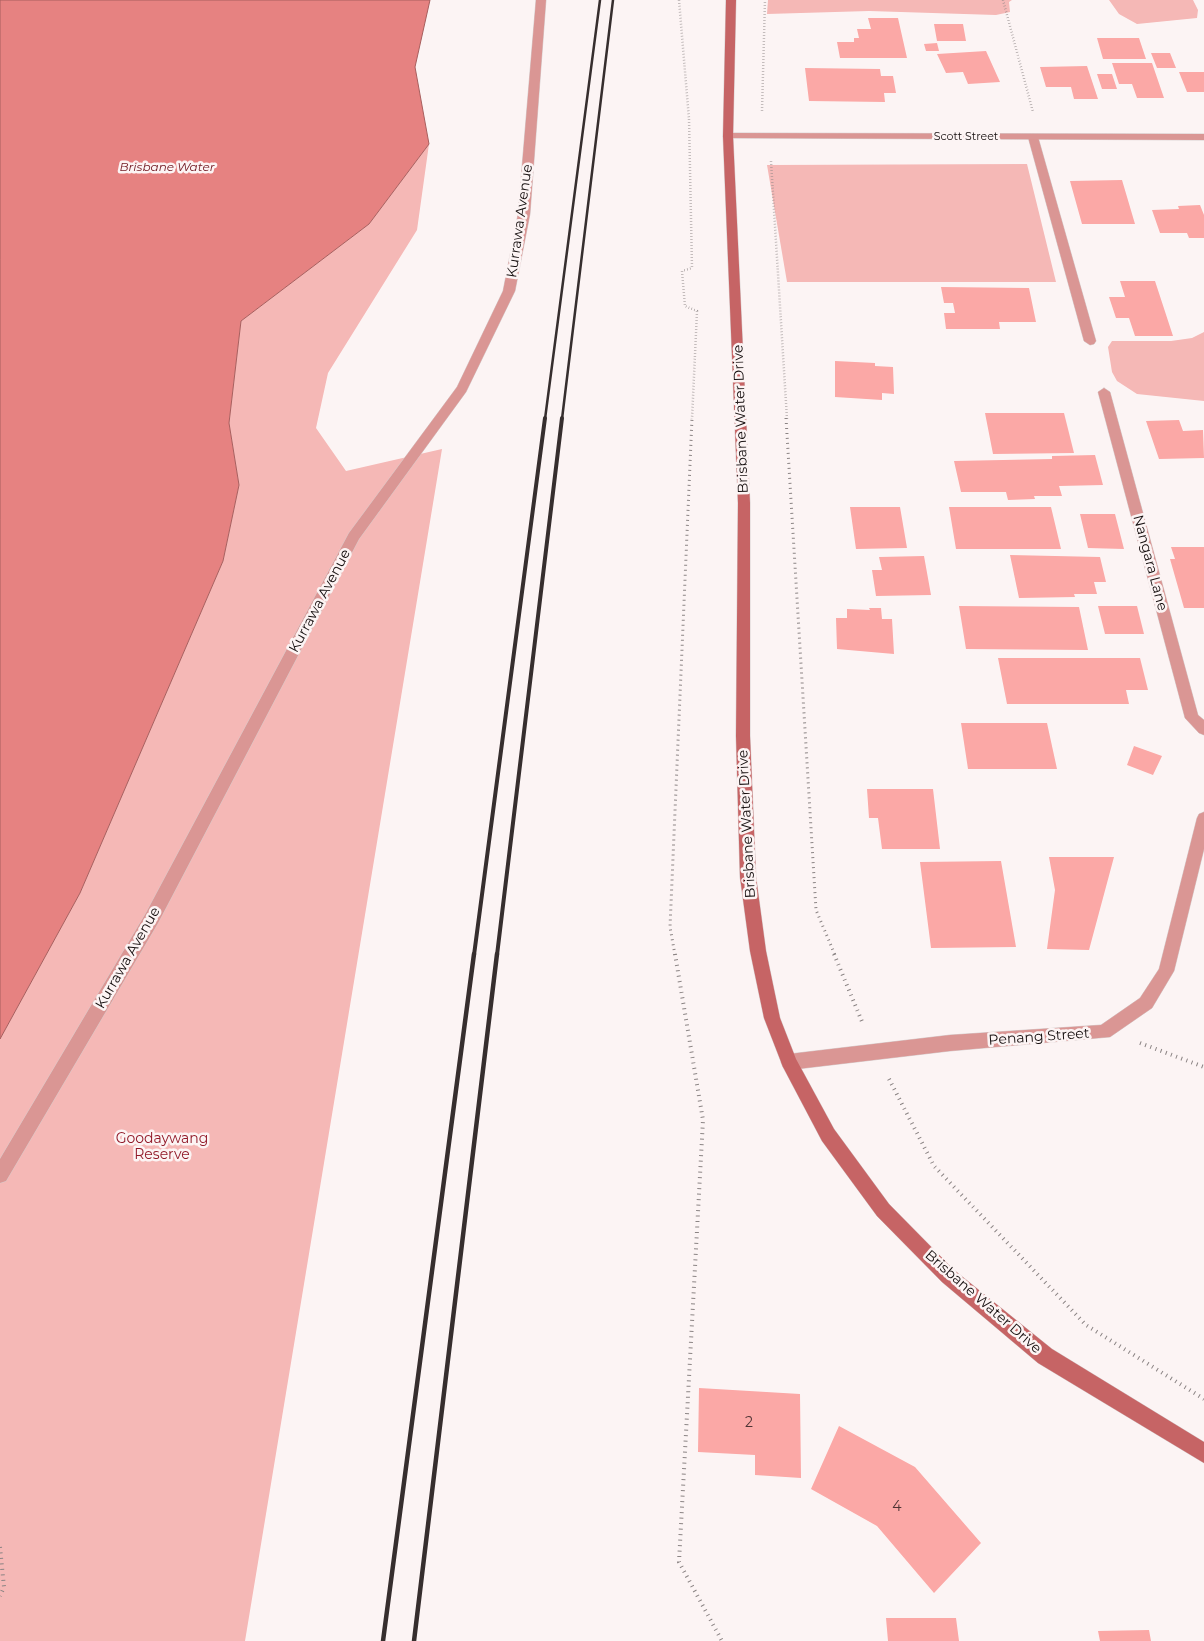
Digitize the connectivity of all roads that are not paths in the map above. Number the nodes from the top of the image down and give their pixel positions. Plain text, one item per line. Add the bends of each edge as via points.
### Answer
1 (541, 0) edge
2 (731, 0) edge
3 (728, 136) junction
4 (1204, 136) edge
5 (1037, 137) junction
6 (1090, 340) dead end
7 (1104, 392) dead end
8 (1204, 729) edge
9 (1204, 818) edge
10 (789, 1062) junction
11 (0, 1175) edge
12 (1204, 1453) edge

1 - 11 street, Kurrawa Avenue via 524,214 509,291 462,389 354,536 152,918
2 - 3 main road, Brisbane Water Drive
3 - 5 street, Scott Street
3 - 10 main road, Brisbane Water Drive via 744,503 743,736 748,877 758,951 772,1018
4 - 5 street, Scott Street
5 - 6 street
7 - 8 street, Nangara Lane via 1192,718
9 - 10 street, Penang Street via 1166,971 1146,1003 1104,1032 950,1043
10 - 12 main road, Brisbane Water Drive via 828,1135 883,1210 948,1276 1044,1356

